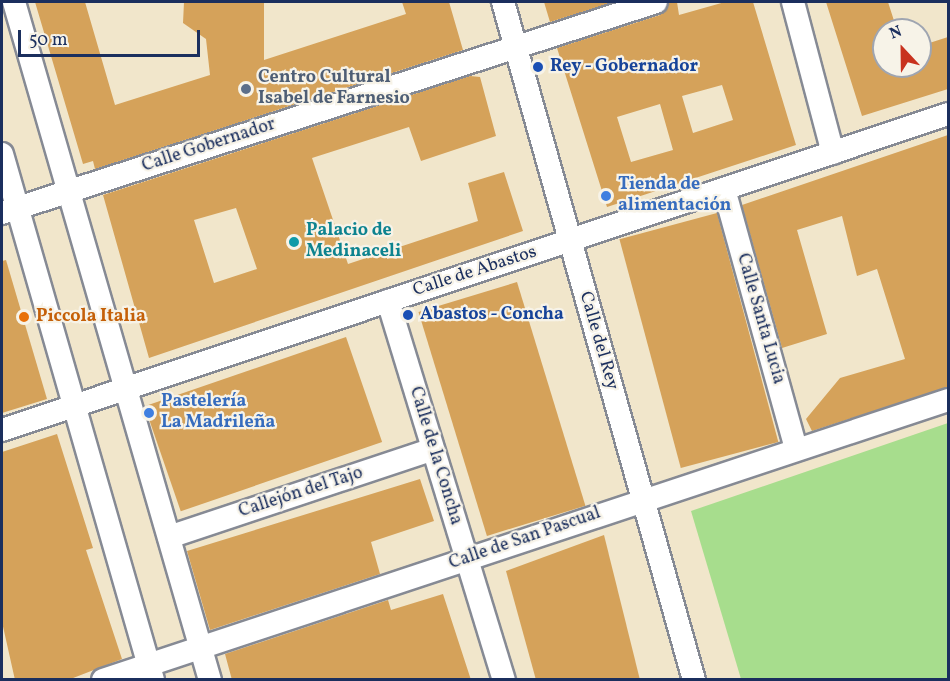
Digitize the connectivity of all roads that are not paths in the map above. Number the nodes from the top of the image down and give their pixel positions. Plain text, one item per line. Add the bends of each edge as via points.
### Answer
1 (14, 2) edge
2 (503, 2) edge
3 (656, 2) edge
4 (793, 2) edge
5 (514, 46) junction
6 (948, 114) edge
7 (833, 153) junction
8 (2, 154) edge
9 (724, 189) junction
10 (69, 191) junction
11 (9, 210) edge
12 (570, 241) junction
13 (388, 301) junction
14 (126, 389) junction
15 (948, 400) edge
16 (74, 406) junction
17 (2, 430) edge
18 (796, 448) junction
19 (433, 449) junction
20 (643, 499) junction
21 (169, 537) junction
22 (467, 558) junction
23 (200, 647) junction
24 (151, 672) edge
25 (103, 680) edge
26 (210, 680) edge
27 (504, 680) edge
28 (694, 680) edge

1 - 10 street
2 - 5 street, Calle del Rey
3 - 5 street, Calle Gobernador
4 - 7 street
5 - 10 street, Calle Gobernador
5 - 12 street, Calle del Rey
6 - 7 street, Calle de Abastos
7 - 9 street, Calle de Abastos
8 - 11 street
9 - 12 street, Calle de Abastos
9 - 18 street, Calle Santa Lucia
10 - 11 street, Calle Gobernador
10 - 14 street
11 - 16 street
12 - 13 street, Calle de Abastos
12 - 20 street, Calle del Rey
13 - 14 street, Calle de Abastos
13 - 19 street, Calle de la Concha
14 - 16 street, Calle de Abastos
14 - 21 street
15 - 18 street, Calle de San Pascual
16 - 17 street, Calle de Abastos
16 - 24 street
18 - 20 street, Calle de San Pascual
19 - 21 street, Callejón del Tajo
19 - 22 street, Calle de la Concha
20 - 22 street, Calle de San Pascual
20 - 28 street, Calle del Rey
21 - 23 street
22 - 23 street, Calle de San Pascual
22 - 27 street, Calle de la Concha
23 - 24 street, Calle de San Pascual
23 - 26 street
24 - 25 street, Calle de San Pascual

